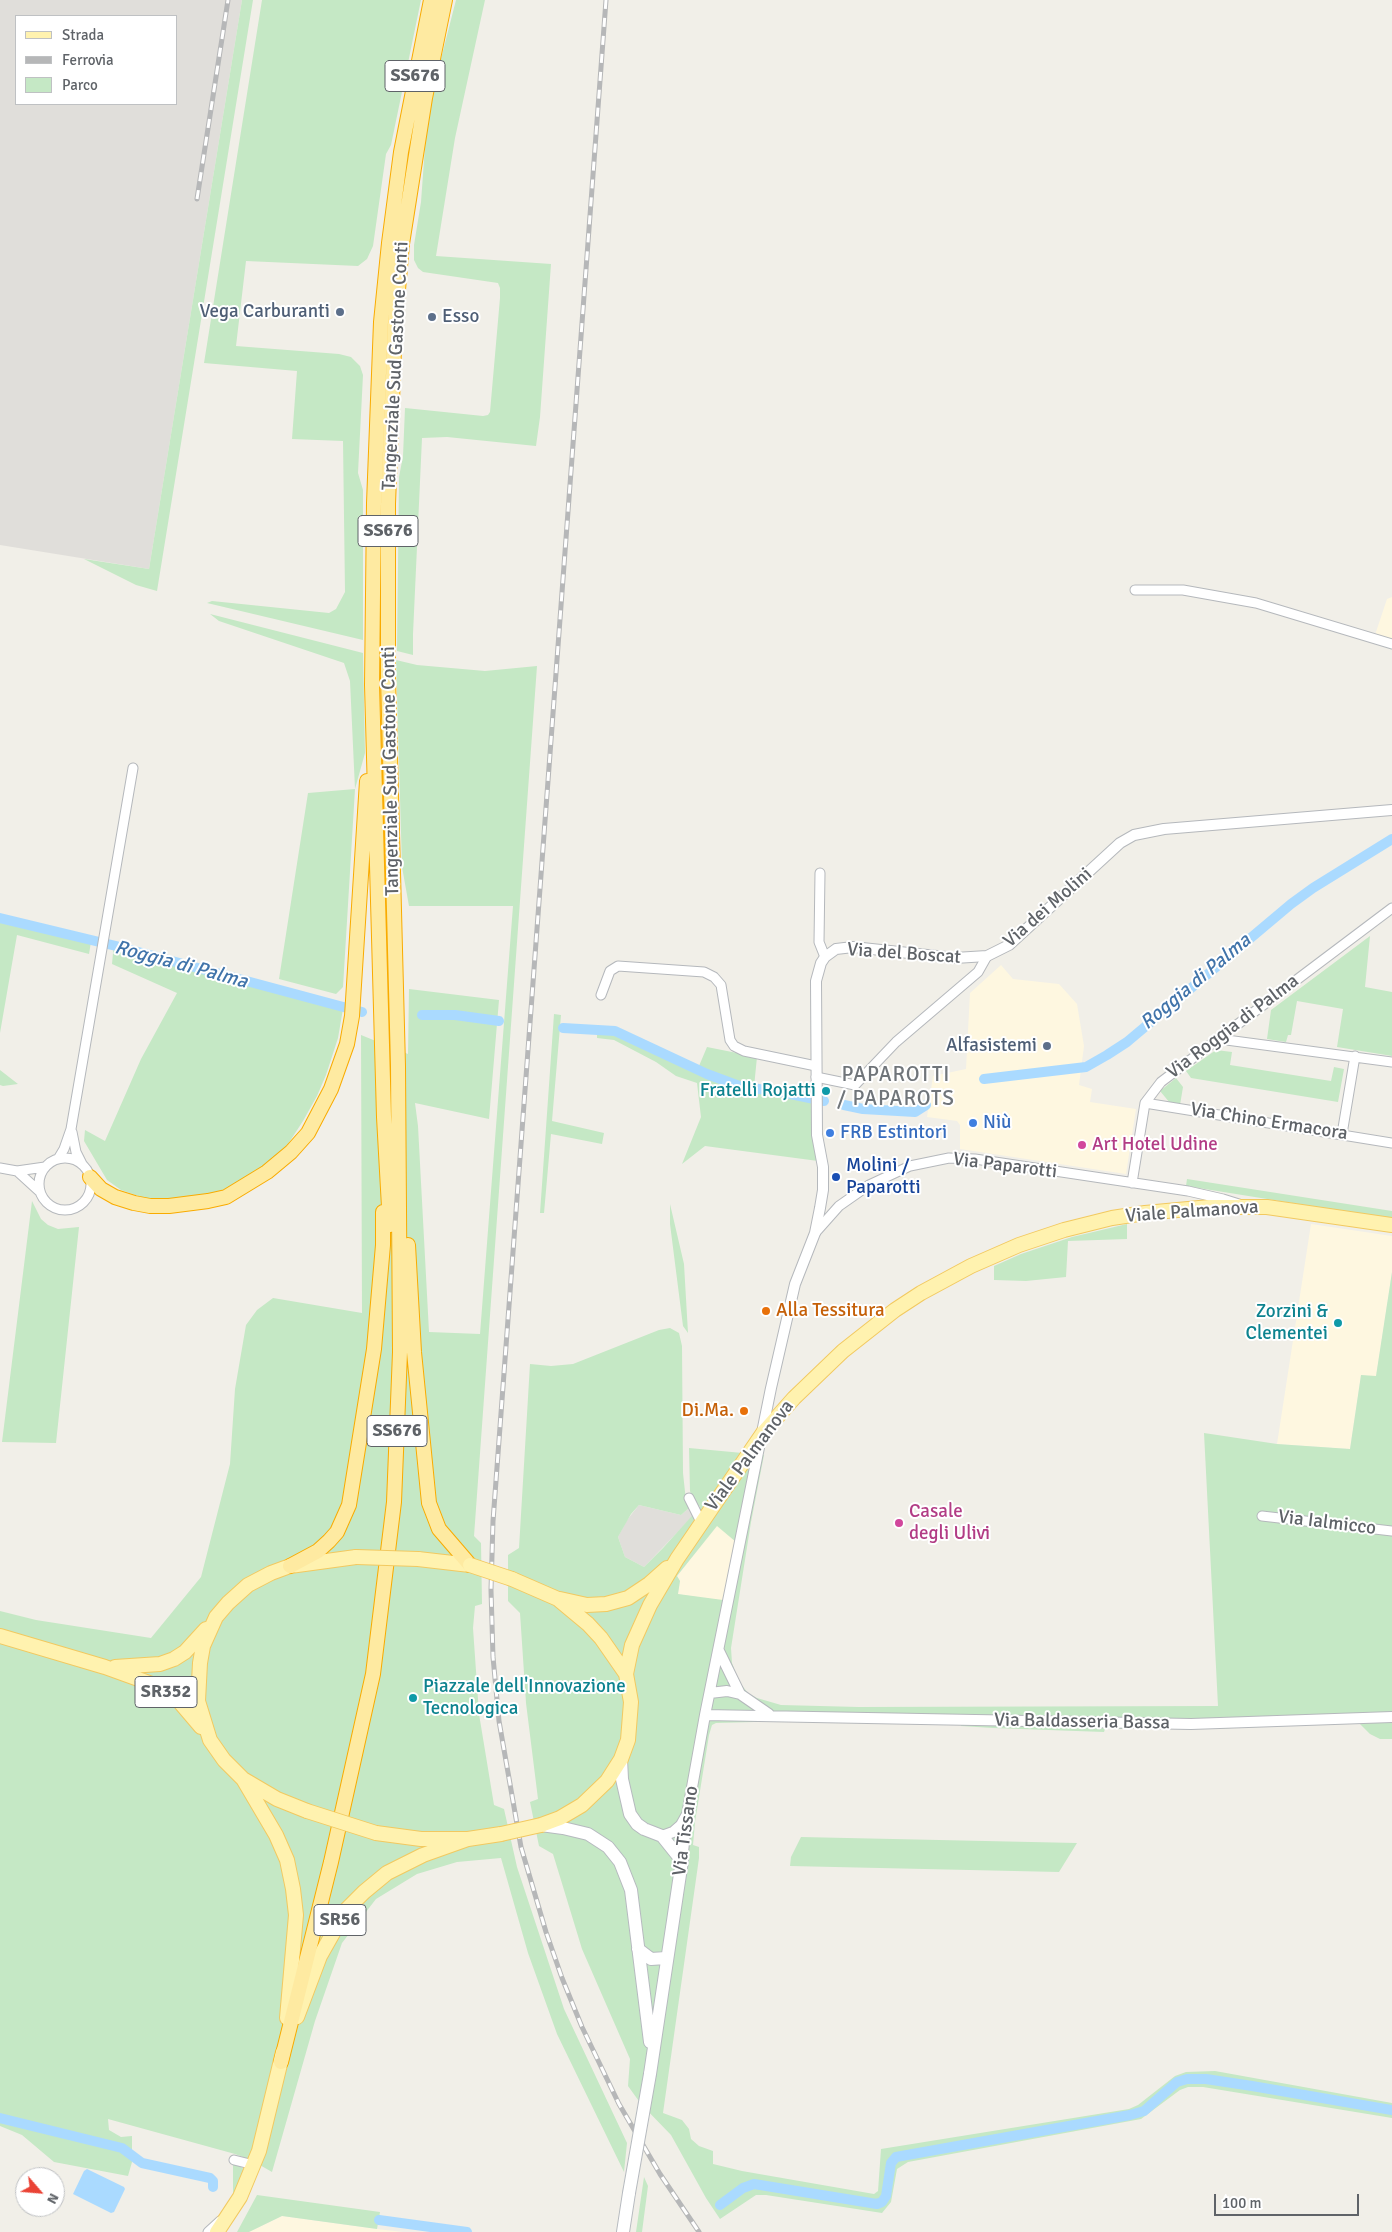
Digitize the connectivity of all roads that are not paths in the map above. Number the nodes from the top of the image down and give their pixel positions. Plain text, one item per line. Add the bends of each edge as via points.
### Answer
1 (431, 0) edge
2 (445, 0) edge
3 (1135, 590) dead end
4 (1392, 644) edge
5 (372, 685) junction
6 (132, 768) dead end
7 (1392, 810) edge
8 (820, 873) dead end
9 (1392, 908) edge
10 (986, 956) junction
11 (825, 957) junction
12 (601, 995) dead end
13 (1219, 1039) junction
14 (1355, 1056) junction
15 (1392, 1062) edge
16 (398, 1066) junction
17 (816, 1066) junction
18 (816, 1077) junction
19 (1145, 1102) junction
20 (384, 1117) junction
21 (71, 1129) junction
22 (1342, 1134) junction
23 (1392, 1142) edge
24 (58, 1159) junction
25 (82, 1164) junction
26 (45, 1167) junction
27 (0, 1168) edge
28 (17, 1171) junction
29 (90, 1177) junction
30 (1132, 1183) junction
31 (40, 1192) junction
32 (1243, 1206) junction
33 (1392, 1225) edge
34 (815, 1233) junction
35 (763, 1433) junction
36 (689, 1498) dead end
37 (1262, 1516) dead end
38 (701, 1522) junction
39 (1392, 1531) edge
40 (677, 1559) junction
41 (470, 1565) junction
42 (290, 1566) junction
43 (558, 1599) junction
44 (216, 1618) junction
45 (0, 1636) edge
46 (719, 1651) junction
47 (105, 1667) junction
48 (626, 1674) junction
49 (710, 1693) junction
50 (740, 1694) junction
51 (705, 1714) junction
52 (772, 1715) junction
53 (1390, 1715) edge
54 (210, 1740) junction
55 (621, 1759) junction
56 (243, 1779) junction
57 (348, 1793) junction
58 (687, 1815) junction
59 (541, 1825) junction
60 (662, 1836) junction
61 (468, 1839) junction
62 (682, 1862) junction
63 (638, 1949) junction
64 (666, 1958) junction
65 (653, 2058) junction
66 (281, 2062) junction
67 (234, 2160) dead end
68 (254, 2165) junction
69 (233, 2209) junction
70 (208, 2232) edge
71 (217, 2232) edge
72 (225, 2232) edge
73 (623, 2232) edge

1 - 5 highway, Tangenziale Sud Gastone Conti / SS676 via 401,152 381,322 374,503
2 - 16 highway, Tangenziale Sud Gastone Conti / SS676 via 412,171 395,324 388,504 388,677
3 - 4 street via 1183,590 1256,603
5 - 20 highway, Tangenziale Sud Gastone Conti / SS676
5 - 29 highway via 353,1011 347,1044 331,1089 308,1133 291,1152 245,1187 226,1197 208,1201 150,1206 115,1197
6 - 21 street
7 - 10 street, Via dei Molini via 1164,829 1134,835 1120,843 1009,945
8 - 11 street via 819,942
9 - 13 street, Via Roggia di Palma
10 - 11 street, Via del Boscat via 955,958 853,947 836,949
10 - 18 street, Via dei Molini via 978,972 896,1042 858,1083 852,1086
11 - 17 street via 816,975
12 - 17 street via 610,971 618,966 704,972 721,985 729,1037 734,1046
13 - 14 street
13 - 19 street, Via Roggia di Palma via 1160,1082
14 - 15 street
14 - 22 street
16 - 41 highway via 414,1352 429,1503 439,1529
16 - 57 highway, SS676 via 400,1352 394,1502 373,1674
17 - 18 street
18 - 34 street via 823,1190
19 - 22 street, Via Chino Ermacora
19 - 30 street, Via Roggia di Palma
20 - 42 highway via 383,1245 374,1349 349,1505 337,1532 318,1551
20 - 57 highway, SS676 via 392,1350 385,1503 379,1578
21 - 24 street
21 - 25 street
22 - 23 street, Via Chino Ermacora
24 - 25 street via 67,1158
24 - 26 street
25 - 29 street
26 - 28 street
26 - 31 street via 39,1183
27 - 28 street
28 - 31 street
29 - 31 street via 89,1194 84,1202 68,1210 51,1206
30 - 32 street, Via Paparotti via 1223,1198
30 - 34 street, Via Paparotti via 975,1159 934,1160 902,1169 861,1190 839,1206
32 - 33 main road, Viale Palmanova via 1292,1209
32 - 35 main road, Viale Palmanova via 1178,1209 1112,1218 1041,1237 971,1266 921,1293 869,1330 818,1373
34 - 35 street, Via Paparotti via 786,1317
35 - 38 main road, Viale Palmanova
35 - 46 street, Via Tissano
36 - 38 street
37 - 39 street, Via Ialmicco
38 - 40 main road, Viale Palmanova
40 - 43 main road, Viale Palmanova via 650,1584 628,1598 588,1605
40 - 48 main road, Viale Palmanova via 640,1626
41 - 42 main road, bridge via 356,1557
41 - 43 main road, bridge
42 - 44 main road via 248,1585
43 - 48 main road via 601,1638
44 - 47 main road, SR352 via 196,1641 174,1658 160,1664
44 - 54 main road via 203,1646 198,1686 200,1715
45 - 47 main road, SR352
46 - 49 street, Via Tissano
46 - 50 street, Via Baldasseria Bassa
47 - 54 main road, SR352 via 168,1693 188,1710
48 - 55 main road via 631,1702 628,1740
49 - 50 street via 727,1691
49 - 51 street, Via Tissano
50 - 52 street, Via Baldasseria Bassa
51 - 52 street, Via Baldasseria Bassa
51 - 58 street, Via Tissano
52 - 53 street, Via Baldasseria Bassa via 1191,1724
54 - 56 main road
55 - 59 main road via 607,1781 582,1805
55 - 60 main road via 630,1814 644,1829
56 - 61 main road, bridge via 308,1812 376,1833 421,1839
56 - 66 main road, SR56 via 276,1834 287,1860 293,1889 296,1915 294,1956
57 - 66 highway, SS676
58 - 60 street via 673,1832
58 - 62 street, Via Tissano
59 - 61 main road, bridge
59 - 63 main road via 588,1834 615,1854 630,1890
60 - 62 main road
61 - 66 main road, SR56 via 423,1855 388,1873 346,1910 320,1956
62 - 64 main road, Via Tissano
63 - 64 main road via 651,1959
63 - 65 main road
64 - 65 main road, Via Tissano
65 - 73 main road, Via Tissano, bridge
66 - 68 main road, SR56
67 - 68 street
68 - 69 main road, SR56
69 - 70 street
69 - 71 main road, SR56
69 - 72 street

